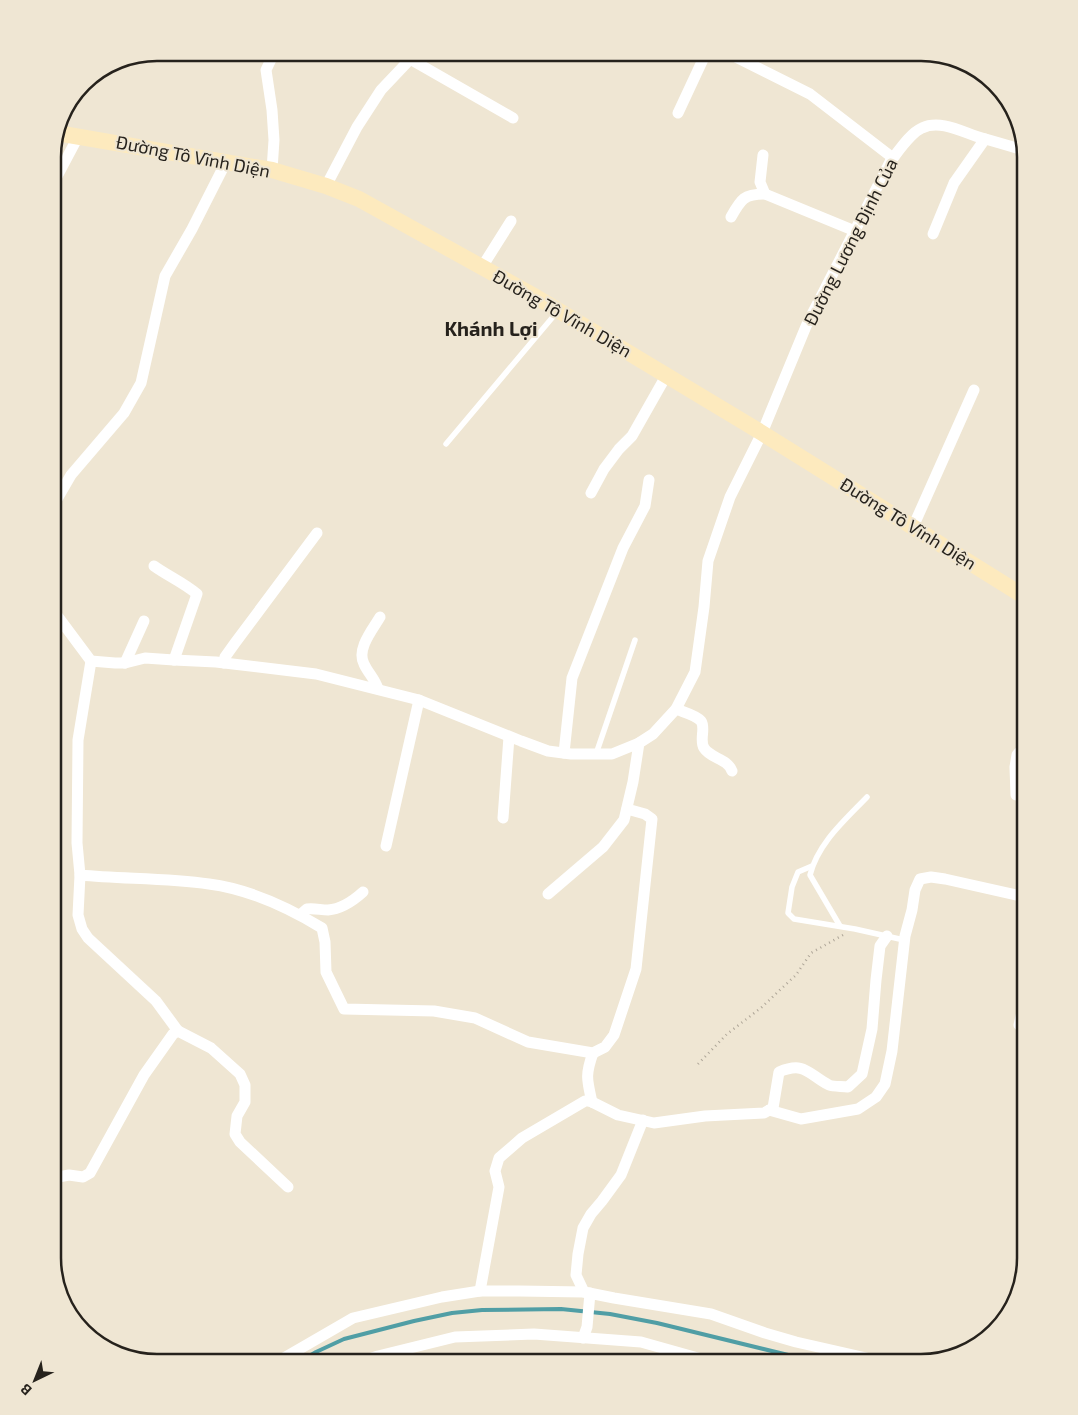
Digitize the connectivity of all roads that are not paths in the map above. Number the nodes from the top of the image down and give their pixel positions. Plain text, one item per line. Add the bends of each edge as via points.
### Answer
1 (270, 61) edge
2 (408, 61) edge
3 (421, 61) edge
4 (702, 61) edge
5 (744, 61) edge
6 (678, 113) dead end
7 (513, 118) dead end
8 (65, 134) edge
9 (79, 135) junction
10 (985, 139) junction
11 (1017, 148) edge
12 (763, 155) dead end
13 (893, 158) junction
14 (226, 162) junction
15 (61, 169) edge
16 (272, 170) junction
17 (326, 186) junction
18 (765, 194) junction
19 (732, 217) dead end
20 (511, 221) dead end
21 (855, 231) junction
22 (932, 234) dead end
23 (482, 267) junction
24 (558, 311) junction
25 (666, 376) junction
26 (974, 390) dead end
27 (762, 433) junction
28 (446, 444) dead end
29 (649, 480) dead end
30 (61, 492) edge
31 (591, 493) dead end
32 (913, 527) junction
33 (317, 533) dead end
34 (154, 566) dead end
35 (1017, 591) edge
36 (380, 617) dead end
37 (61, 621) edge
38 (144, 621) dead end
39 (635, 640) dead end
40 (174, 660) junction
41 (91, 661) junction
42 (125, 663) junction
43 (224, 663) junction
44 (378, 689) junction
45 (419, 700) junction
46 (676, 709) junction
47 (510, 737) junction
48 (639, 742) junction
49 (564, 753) junction
50 (596, 754) junction
51 (1017, 754) edge
52 (732, 771) dead end
53 (1016, 795) dead end
54 (867, 797) dead end
55 (627, 809) junction
56 (503, 818) dead end
57 (386, 846) dead end
58 (812, 866) junction
59 (80, 875) junction
60 (363, 892) dead end
61 (548, 894) dead end
62 (1017, 895) edge
63 (300, 915) junction
64 (840, 926) junction
65 (887, 936) junction
66 (904, 940) junction
67 (178, 1031) junction
68 (593, 1053) junction
69 (592, 1102) junction
70 (769, 1110) junction
71 (643, 1120) junction
72 (61, 1176) edge
73 (288, 1187) dead end
74 (480, 1291) junction
75 (588, 1295) junction
76 (585, 1332) junction
77 (291, 1354) edge
78 (386, 1354) edge
79 (684, 1354) edge
80 (849, 1354) edge

1 - 16 street via 266,70 274,140
2 - 17 street via 381,90
3 - 7 street
4 - 6 street
5 - 13 street via 810,94
8 - 9 main road, Đường Tô Vĩnh Diện
9 - 14 main road, Đường Tô Vĩnh Diện
9 - 15 street
10 - 11 street, Đường Lương Định Của
10 - 13 street, Đường Lương Định Của via 951,127 923,127 905,142
10 - 22 street via 954,183
12 - 18 street via 760,182
13 - 21 street, Đường Lương Định Của
14 - 16 main road, Đường Tô Vĩnh Diện
14 - 30 street via 165,276 141,383 124,413 71,475
16 - 17 main road, Đường Tô Vĩnh Diện
17 - 23 main road, Đường Tô Vĩnh Diện via 359,199
18 - 19 street via 750,194 738,204
18 - 21 street
20 - 23 street
21 - 27 street, Đường Lương Định Của via 807,324
23 - 24 main road, Đường Tô Vĩnh Diện
24 - 25 main road, Đường Tô Vĩnh Diện
24 - 28 lane
25 - 27 main road, Đường Tô Vĩnh Diện
25 - 31 street via 632,436 618,449
26 - 32 street
27 - 32 main road, Đường Tô Vĩnh Diện
27 - 46 street, Đường Lương Định Của via 730,497 708,561 695,672
29 - 49 street via 645,506 623,548 572,678
32 - 35 main road, Đường Tô Vĩnh Diện
33 - 43 street via 235,643
34 - 40 street via 197,594
36 - 44 street via 362,656
37 - 41 street
38 - 42 street
39 - 50 lane
40 - 42 street, Đường Lương Định Của via 145,658
40 - 43 street, Đường Lương Định Của
41 - 42 street, Đường Lương Định Của
41 - 59 street via 78,740 77,843
43 - 44 street, Đường Lương Định Của via 316,674
44 - 45 street, Đường Lương Định Của
45 - 47 street, Đường Lương Định Của
45 - 57 street
46 - 48 street, Đường Lương Định Của via 652,734
46 - 52 street via 700,720 704,748 728,764
47 - 49 street, Đường Lương Định Của via 548,751
47 - 56 street
48 - 50 street, Đường Lương Định Của via 612,754
48 - 55 street
49 - 50 street, Đường Lương Định Của
51 - 53 street
54 - 58 lane via 830,837
55 - 61 street via 624,820 603,847
55 - 68 street via 652,819 636,969 614,1035 605,1047
58 - 64 lane via 810,874
58 - 64 lane via 798,872 788,914 794,919
59 - 63 street via 211,884 269,900
59 - 67 street via 78,915 82,929 156,1001
60 - 63 street via 344,906 329,910 307,909
62 - 66 street via 931,877 920,879
63 - 68 street via 322,928 326,972 344,1009 434,1011 475,1018 528,1042
64 - 65 lane
65 - 66 lane
65 - 70 street via 880,946 872,1029 862,1074 848,1087 830,1086 805,1069 790,1068 779,1072 774,1108
66 - 70 street via 892,1051 885,1084 876,1097 858,1109 801,1119
67 - 72 street via 144,1074 90,1173 83,1177
67 - 73 street via 211,1048 240,1074 245,1102 237,1116 235,1134
68 - 69 street via 587,1077
69 - 71 street via 618,1115
69 - 74 street via 584,1102 522,1138 499,1158 495,1171 499,1187
70 - 71 street via 654,1123
71 - 75 street via 622,1174 583,1228 576,1275
74 - 75 street
74 - 77 street via 353,1318
75 - 76 street
75 - 80 street via 711,1314 789,1340
76 - 78 street via 455,1337
76 - 79 street

